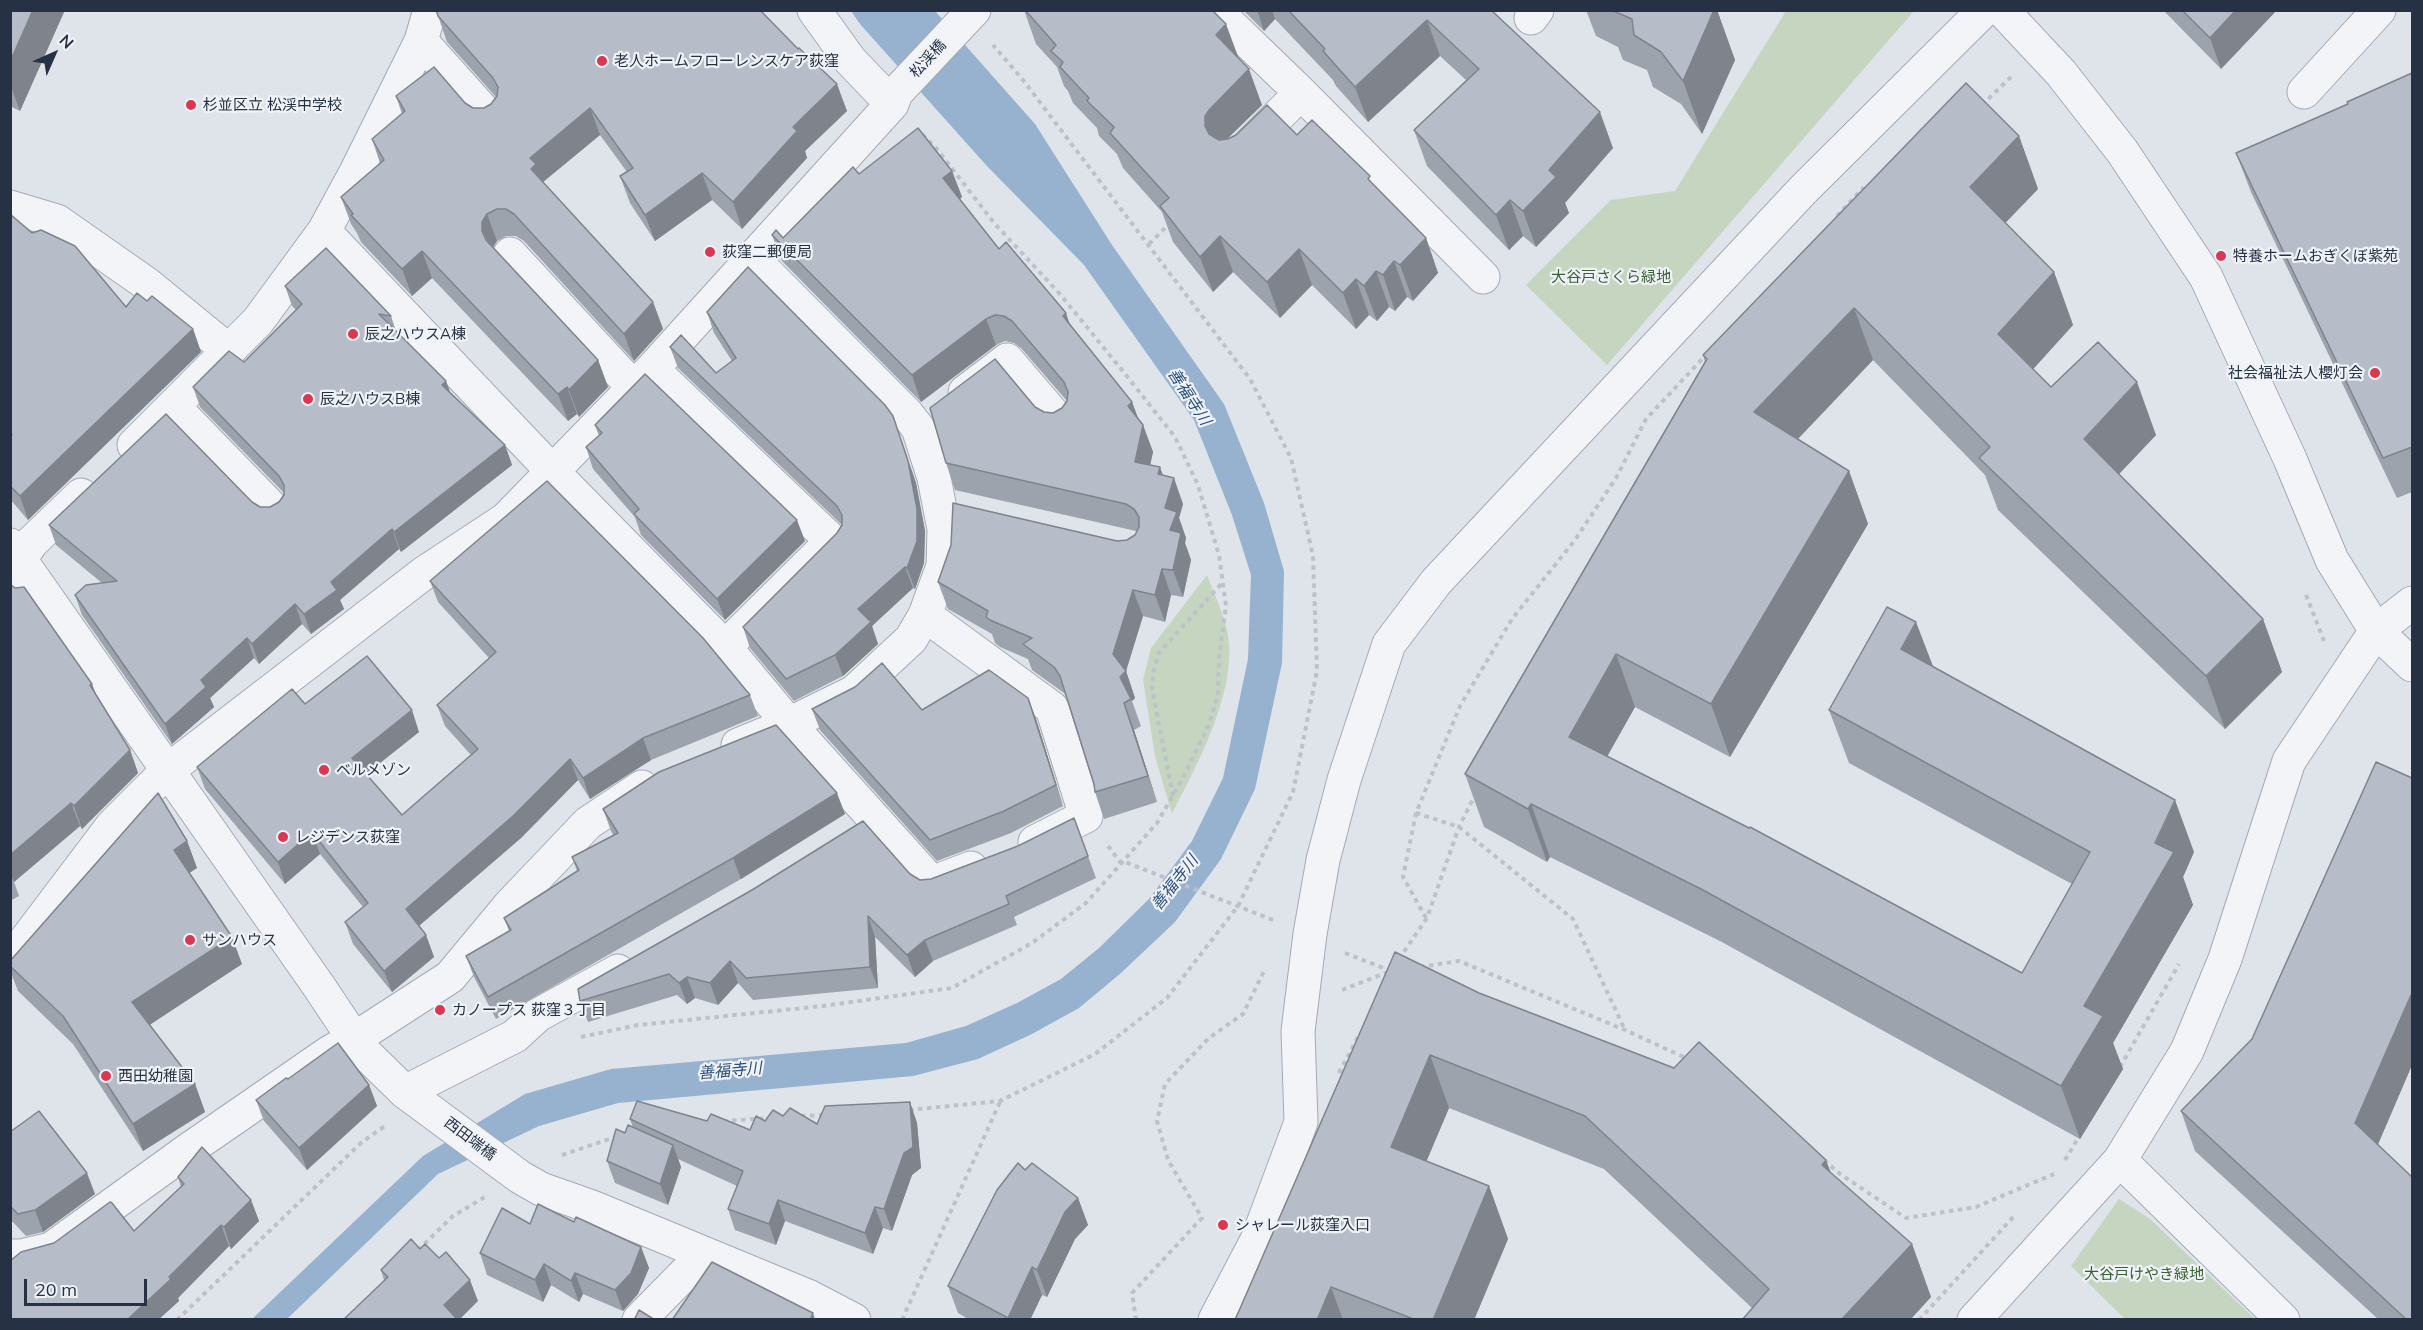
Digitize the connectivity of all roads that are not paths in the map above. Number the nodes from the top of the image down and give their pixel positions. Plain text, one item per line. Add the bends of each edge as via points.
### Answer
1 (814, 10) edge
2 (1215, 10) edge
3 (1984, 10) edge
4 (2002, 10) edge
5 (2379, 10) edge
6 (967, 17) edge
7 (425, 26) edge
8 (2304, 92) dead end
9 (1301, 93) junction
10 (894, 99) junction
11 (489, 117) edge
12 (1236, 157) edge
13 (10, 207) edge
14 (324, 231) junction
15 (510, 254) dead end
16 (752, 258) junction
17 (1483, 277) dead end
18 (229, 351) junction
19 (643, 379) junction
20 (174, 408) junction
21 (1059, 420) edge
22 (918, 428) junction
23 (552, 472) junction
24 (939, 505) junction
25 (273, 509) edge
26 (973, 512) edge
27 (14, 560) edge
28 (2412, 603) edge
29 (925, 615) junction
30 (2376, 631) junction
31 (725, 647) junction
32 (2412, 665) edge
33 (789, 724) junction
34 (712, 755) edge
35 (167, 771) junction
36 (669, 772) edge
37 (874, 818) junction
38 (847, 836) edge
39 (639, 959) edge
40 (10, 961) edge
41 (354, 1039) junction
42 (417, 1100) junction
43 (2120, 1160) junction
44 (704, 1254) junction
45 (14, 1259) edge
46 (639, 1320) edge
47 (854, 1320) edge
48 (1215, 1320) edge
49 (1974, 1320) edge
50 (2283, 1320) edge

1 - 10 street via 850,60
2 - 9 street
3 - 48 street via 1786,208 1436,582 1389,644 1344,780 1323,860 1299,1031 1301,1122 1257,1240
4 - 30 street via 2061,73 2122,151 2206,277 2332,560
5 - 8 street
6 - 10 street, 松渓橋
7 - 11 street
7 - 14 street
9 - 12 street
9 - 17 street
10 - 16 street, 松渓橋
13 - 18 street via 57,221 147,284
14 - 18 street via 258,321
14 - 23 street
15 - 19 street
16 - 19 street, 松渓橋
16 - 22 street
18 - 20 street
19 - 23 street, 松渓橋
19 - 31 street via 832,541
20 - 25 street
20 - 27 street
21 - 22 street via 1007,360
22 - 24 street
23 - 31 street
23 - 35 street, 松渓橋 via 506,519 424,573
24 - 26 street
24 - 29 street via 944,529 943,566
27 - 35 street, 西田端橋
28 - 30 street
29 - 33 street via 911,639 854,692
29 - 37 street via 1052,708 1086,816 1003,856 932,883
30 - 32 street
30 - 43 street via 2289,761 2225,959 2187,1051
31 - 33 street
33 - 34 street
33 - 37 street
35 - 40 street, 松渓橋 via 112,826
35 - 41 street, 西田端橋
36 - 41 street via 588,823 509,906 450,977
37 - 38 street
39 - 42 street via 538,1015 515,1036
41 - 42 street, 西田端橋
41 - 45 street via 188,1150 51,1249
42 - 44 street, 西田端橋 via 541,1190
43 - 49 street
43 - 50 street
44 - 46 street
44 - 47 street, 西田端橋 via 810,1297

